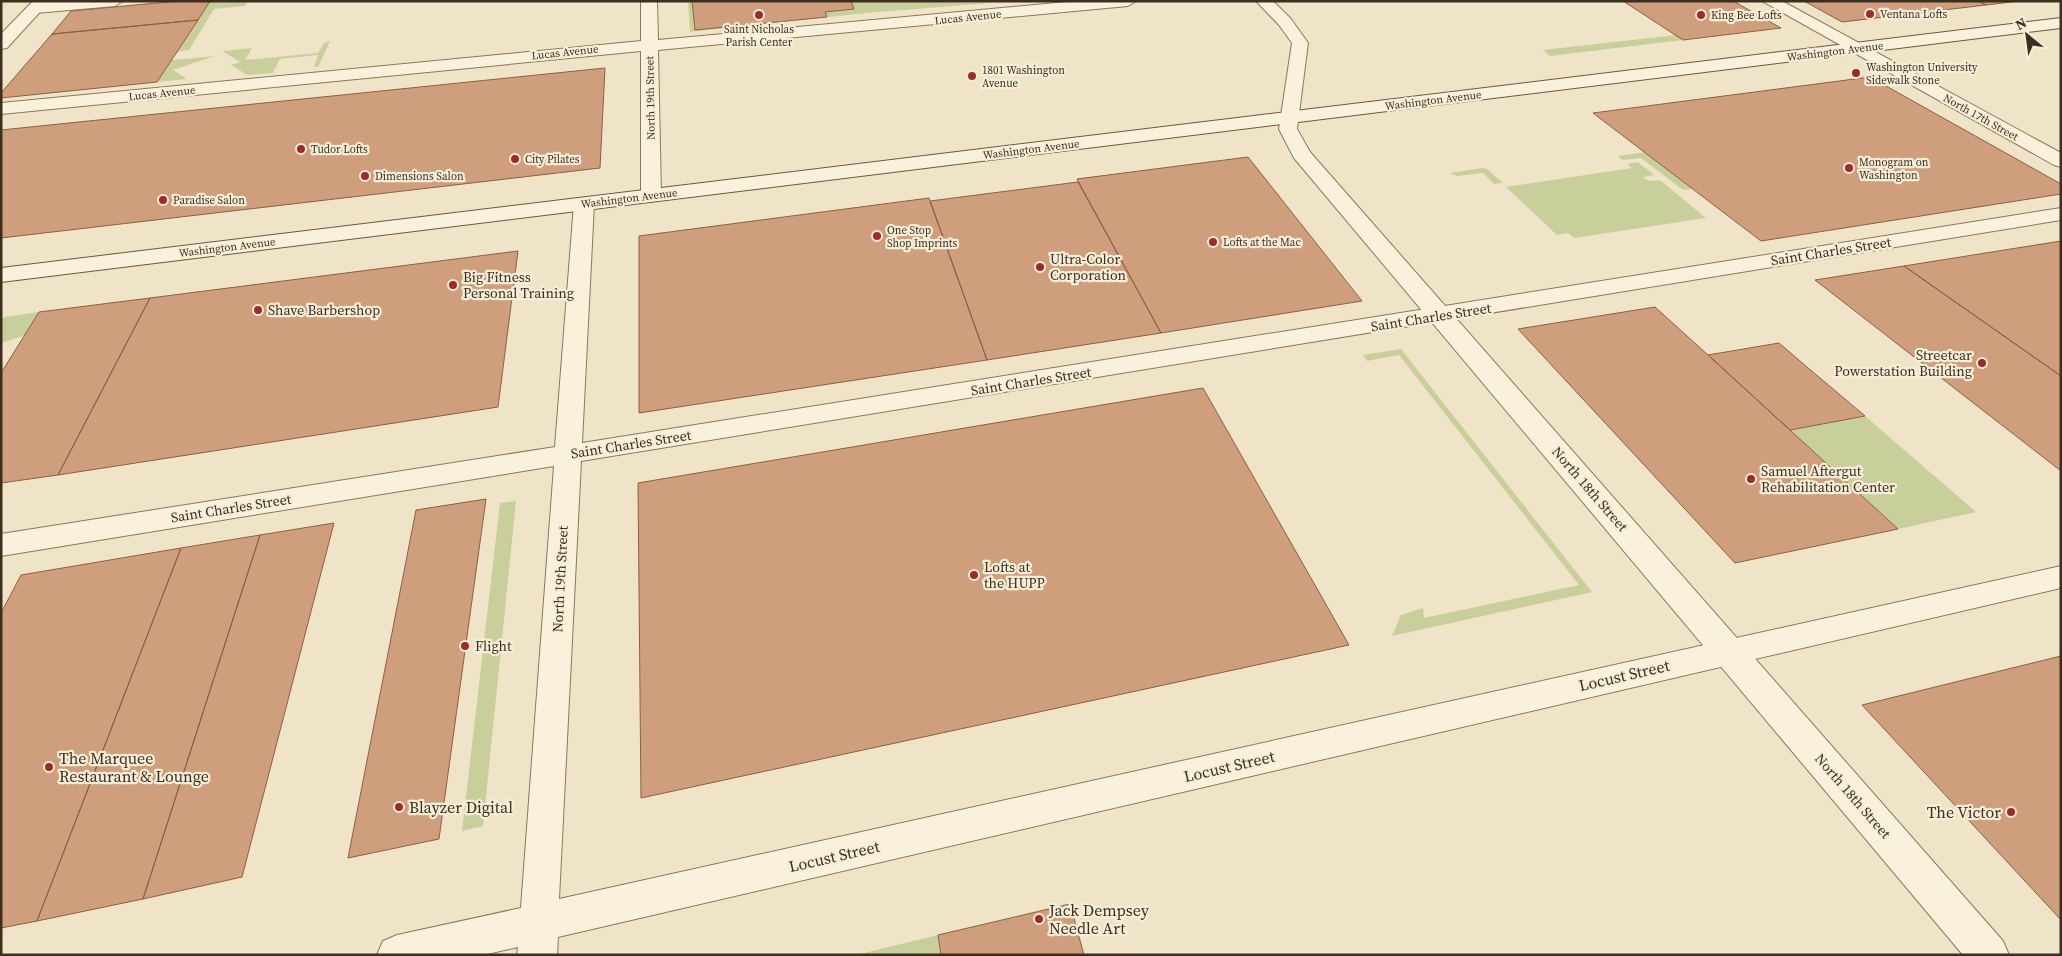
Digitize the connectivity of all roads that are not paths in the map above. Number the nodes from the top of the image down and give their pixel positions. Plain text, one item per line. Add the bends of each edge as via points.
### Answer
1 (115, 1) edge
2 (649, 1) edge
3 (1128, 1) edge
4 (1264, 1) edge
5 (1770, 1) edge
6 (39, 5) edge
7 (2061, 23) edge
8 (1, 44) edge
9 (649, 46) junction
10 (1856, 48) junction
11 (1, 109) edge
12 (1288, 118) junction
13 (2061, 161) edge
14 (651, 196) junction
15 (584, 204) junction
16 (2061, 214) edge
17 (1, 275) edge
18 (1440, 316) junction
19 (567, 455) junction
20 (1, 545) edge
21 (2061, 577) edge
22 (1730, 652) junction
23 (538, 939) edge
24 (397, 955) edge
25 (1989, 955) edge

1 - 6 street
2 - 9 street, North 19th Street
3 - 9 street, Lucas Avenue
4 - 12 street, North 18th Street via 1296,34 1300,43
5 - 10 street, North 17th Street
6 - 8 street
7 - 10 street, Washington Avenue
9 - 11 street, Lucas Avenue
9 - 14 street, North 19th Street
10 - 12 street, Washington Avenue
10 - 13 street, North 17th Street
12 - 14 street, Washington Avenue
12 - 18 street, North 18th Street via 1288,129 1301,154
14 - 15 street, Washington Avenue
15 - 17 street, Washington Avenue
15 - 19 street, North 19th Street
16 - 18 street, Saint Charles Street
18 - 19 street, Saint Charles Street
18 - 22 street, North 18th Street
19 - 20 street, Saint Charles Street
19 - 23 street, North 19th Street
21 - 22 street, Locust Street
22 - 23 street, Locust Street
22 - 25 street, North 18th Street
23 - 24 street, Locust Street

